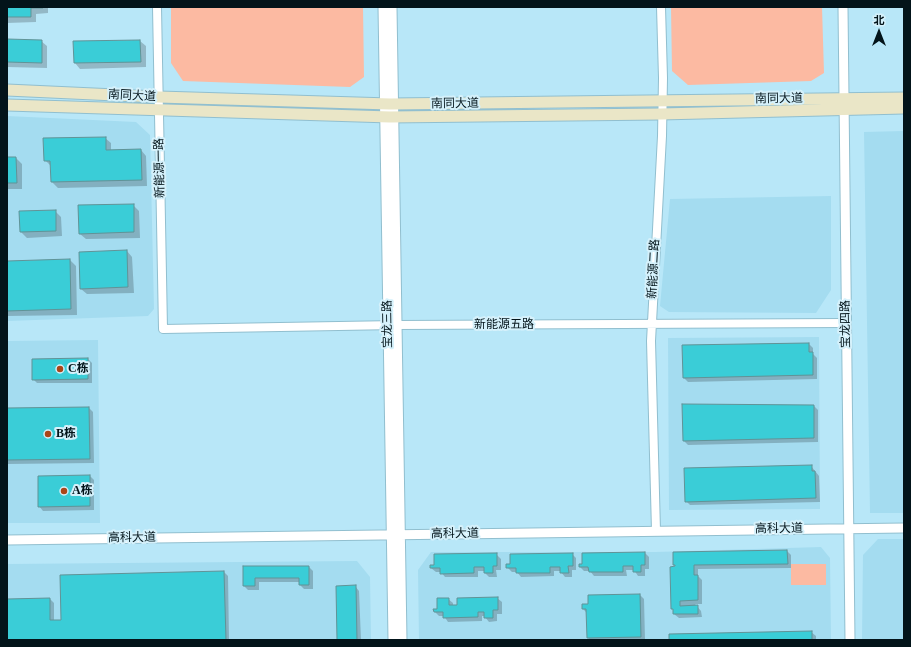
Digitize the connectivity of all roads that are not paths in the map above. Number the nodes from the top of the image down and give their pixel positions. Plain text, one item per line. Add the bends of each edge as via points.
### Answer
1 (157, 7) edge
2 (383, 7) edge
3 (392, 7) edge
4 (661, 7) edge
5 (843, 7) edge
6 (7, 90) edge
7 (159, 97) junction
8 (904, 98) edge
9 (663, 101) junction
10 (7, 104) edge
11 (389, 104) junction
12 (843, 104) junction
13 (904, 108) edge
14 (159, 109) junction
15 (662, 114) junction
16 (389, 117) junction
17 (846, 323) junction
18 (652, 324) junction
19 (393, 325) junction
20 (163, 329) joint
21 (848, 528) junction
22 (904, 528) edge
23 (656, 531) junction
24 (396, 534) junction
25 (7, 540) edge
26 (393, 640) edge
27 (402, 640) edge
28 (850, 640) edge

1 - 7 street, 新能源一路
2 - 11 street, 宝龙三路
3 - 11 street, 宝龙三路
4 - 9 street, 新能源二路
5 - 12 street, 宝龙四路
6 - 7 main road, 南同大道
7 - 11 main road, 南同大道
7 - 14 street, 新能源一路
8 - 12 main road, 南同大道
9 - 11 main road, 南同大道
9 - 12 main road, 南同大道
9 - 15 street, 新能源二路
10 - 14 main road, 南同大道
11 - 16 street, 宝龙三路
12 - 13 main road, 南同大道
12 - 15 main road, 南同大道
12 - 17 street, 宝龙四路
14 - 16 main road, 南同大道
14 - 20 street, 新能源一路
15 - 16 main road, 南同大道
15 - 18 street, 新能源二路
16 - 19 street, 宝龙三路
17 - 18 street, 新能源五路
17 - 21 street, 宝龙四路
18 - 19 street, 新能源五路
18 - 23 street, 新能源二路
19 - 20 street, 新能源五路
19 - 24 street, 宝龙三路
21 - 22 street, 高科大道
21 - 23 street, 高科大道
21 - 28 street, 宝龙四路
23 - 24 street, 高科大道
24 - 25 street, 高科大道
24 - 26 street, 宝龙三路
24 - 27 street, 宝龙三路

